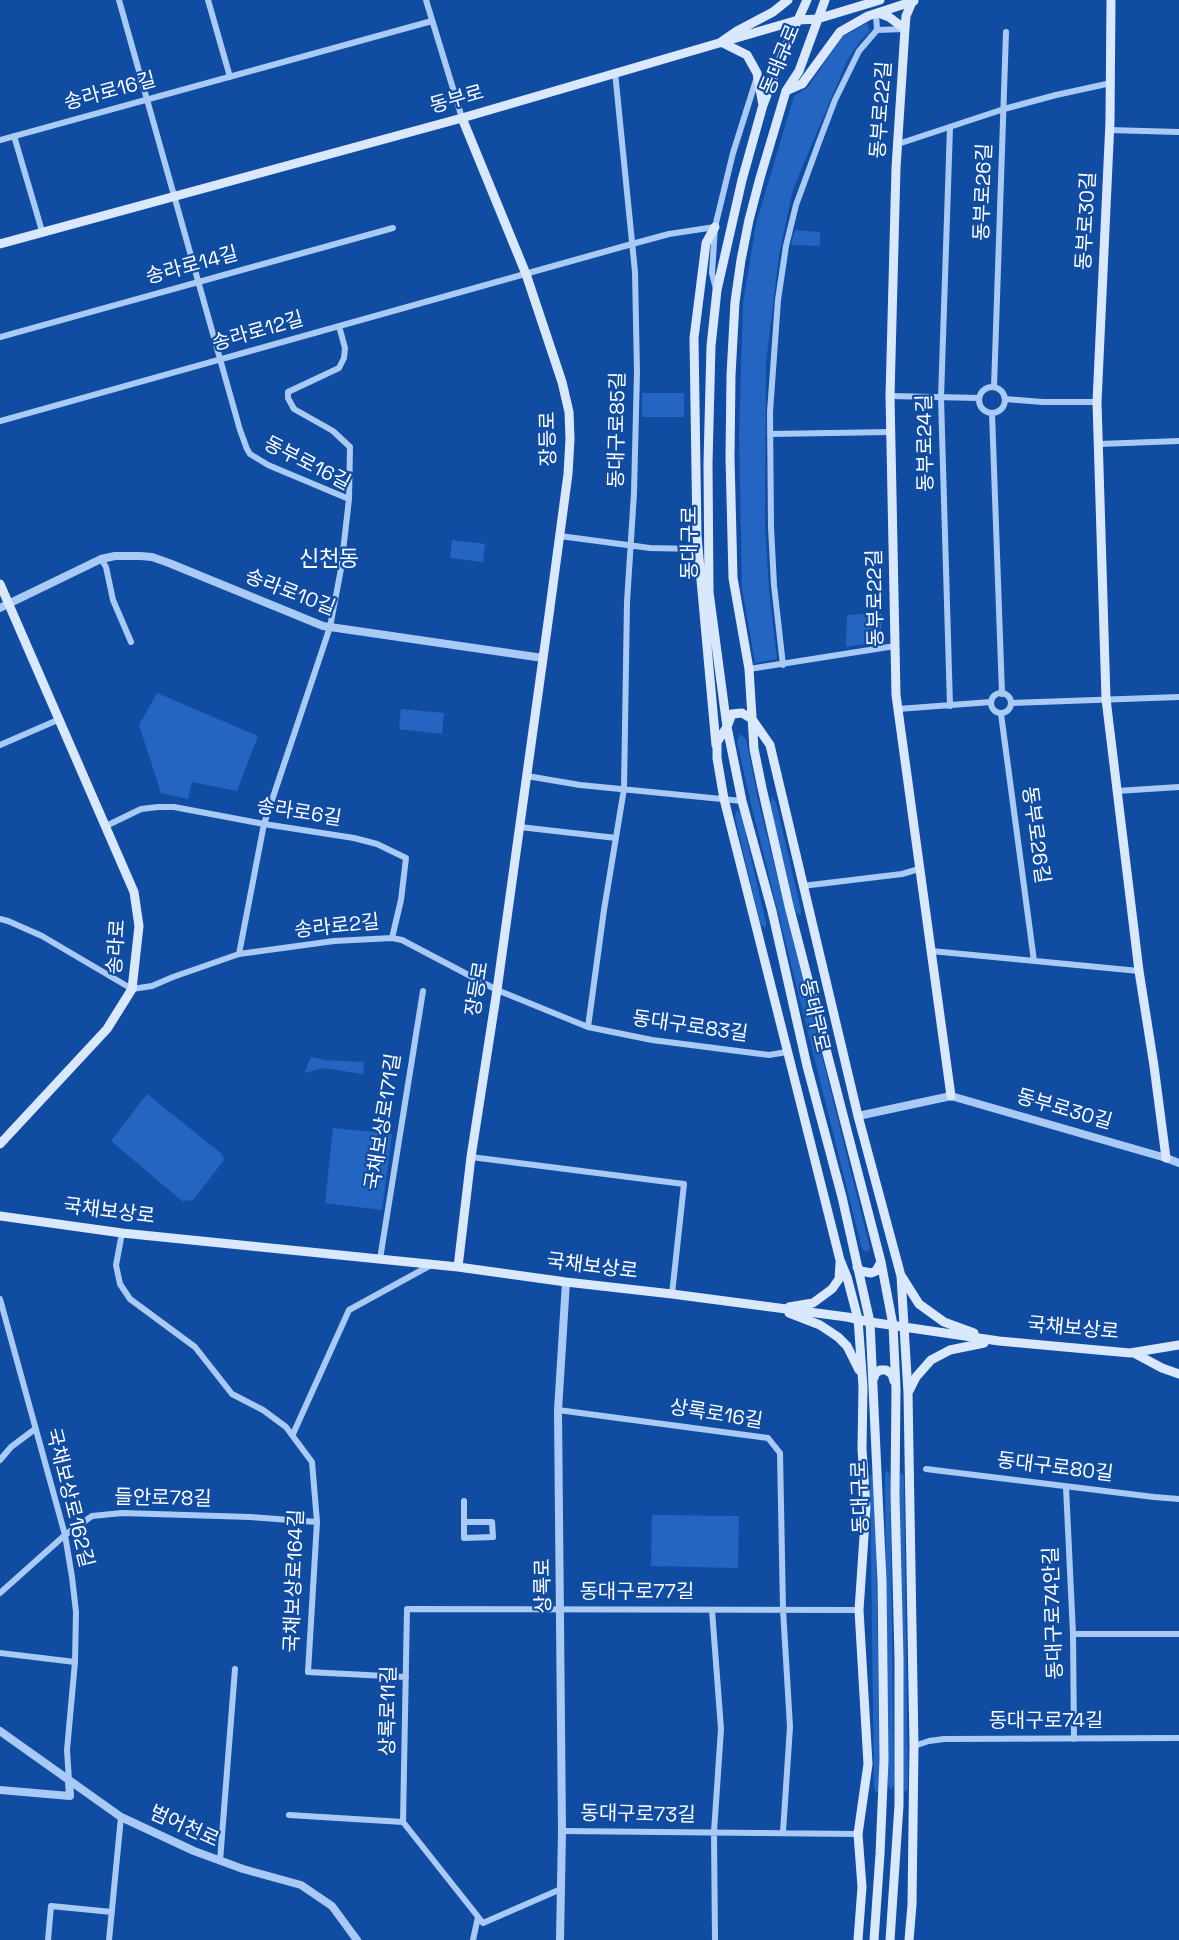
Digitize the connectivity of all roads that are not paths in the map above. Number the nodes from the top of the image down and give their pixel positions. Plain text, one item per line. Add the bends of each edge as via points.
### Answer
1 (119, 0) edge
2 (208, 0) edge
3 (426, 0) edge
4 (788, 0) edge
5 (807, 0) edge
6 (825, 0) edge
7 (879, 0) edge
8 (1111, 0) edge
9 (914, 1) edge
10 (877, 13) junction
11 (817, 19) junction
12 (798, 20) junction
13 (432, 21) junction
14 (905, 29) junction
15 (876, 30) junction
16 (1006, 32) dead end
17 (721, 42) junction
18 (615, 72) junction
19 (230, 77) junction
20 (757, 77) junction
21 (1111, 83) junction
22 (786, 91) junction
23 (147, 99) junction
24 (763, 105) junction
25 (1004, 110) junction
26 (462, 118) junction
27 (950, 127) junction
28 (1109, 130) junction
29 (1179, 132) edge
30 (14, 136) junction
31 (0, 140) edge
32 (898, 144) junction
33 (174, 196) junction
34 (716, 227) junction
35 (393, 228) dead end
36 (42, 231) junction
37 (0, 244) edge
38 (632, 244) junction
39 (526, 274) junction
40 (198, 282) junction
41 (717, 290) junction
42 (339, 326) junction
43 (0, 337) edge
44 (221, 359) junction
45 (994, 387) junction
46 (891, 396) junction
47 (940, 398) junction
48 (979, 398) junction
49 (1005, 399) junction
50 (1097, 402) junction
51 (992, 413) junction
52 (0, 421) edge
53 (890, 432) junction
54 (770, 434) junction
55 (1179, 441) edge
56 (1099, 444) junction
57 (349, 499) junction
58 (560, 536) junction
59 (631, 546) junction
60 (698, 549) junction
61 (101, 559) junction
62 (0, 584) edge
63 (5, 606) edge
64 (330, 627) junction
65 (130, 642) dead end
66 (895, 646) junction
67 (543, 658) junction
68 (783, 665) junction
69 (749, 669) junction
70 (1002, 694) junction
71 (1179, 697) edge
72 (1106, 699) junction
73 (991, 702) junction
74 (1011, 703) junction
75 (950, 706) junction
76 (898, 709) junction
77 (1001, 714) junction
78 (60, 719) junction
79 (752, 720) junction
80 (727, 727) junction
81 (0, 745) edge
82 (717, 758) junction
83 (527, 776) junction
84 (1179, 787) edge
85 (624, 789) junction
86 (1117, 791) junction
87 (724, 800) junction
88 (742, 801) junction
89 (264, 824) junction
90 (106, 826) junction
91 (520, 827) junction
92 (616, 838) junction
93 (919, 869) junction
94 (802, 886) junction
95 (0, 919) edge
96 (392, 938) junction
97 (931, 951) junction
98 (239, 954) junction
99 (1034, 961) junction
100 (1140, 971) junction
101 (132, 989) junction
102 (497, 990) junction
103 (423, 991) dead end
104 (588, 1027) junction
105 (787, 1052) junction
106 (951, 1096) junction
107 (858, 1116) junction
108 (0, 1144) edge
109 (471, 1157) junction
110 (1166, 1158) junction
111 (1179, 1164) edge
112 (0, 1216) edge
113 (122, 1233) junction
114 (380, 1259) junction
115 (840, 1260) junction
116 (881, 1262) junction
117 (432, 1264) junction
118 (458, 1267) junction
119 (857, 1267) junction
120 (900, 1276) junction
121 (566, 1282) junction
122 (672, 1294) junction
123 (0, 1299) edge
124 (778, 1309) junction
125 (858, 1319) junction
126 (870, 1322) junction
127 (893, 1325) junction
128 (904, 1326) junction
129 (999, 1341) junction
130 (1179, 1345) edge
131 (1134, 1353) junction
132 (1179, 1374) edge
133 (873, 1381) junction
134 (863, 1387) junction
135 (896, 1389) junction
136 (908, 1393) junction
137 (558, 1410) junction
138 (36, 1429) junction
139 (293, 1434) junction
140 (0, 1460) edge
141 (926, 1469) dead end
142 (1066, 1486) junction
143 (1179, 1499) edge
144 (465, 1501) dead end
145 (317, 1522) junction
146 (464, 1522) junction
147 (65, 1535) junction
148 (0, 1593) edge
149 (561, 1610) junction
150 (712, 1610) junction
151 (783, 1610) junction
152 (859, 1610) junction
153 (1073, 1634) junction
154 (1179, 1634) edge
155 (0, 1653) edge
156 (75, 1662) junction
157 (235, 1669) dead end
158 (406, 1677) junction
159 (721, 1729) joint
160 (0, 1731) edge
161 (1179, 1738) edge
162 (1074, 1739) junction
163 (914, 1746) junction
164 (69, 1781) junction
165 (0, 1790) edge
166 (289, 1815) dead end
167 (121, 1817) junction
168 (403, 1822) junction
169 (562, 1831) junction
170 (714, 1832) junction
171 (783, 1833) junction
172 (858, 1834) junction
173 (220, 1860) junction
174 (561, 1889) junction
175 (112, 1912) junction
176 (478, 1917) junction
177 (875, 1922) junction
178 (891, 1924) junction
179 (48, 1940) edge
180 (109, 1940) edge
181 (357, 1940) edge
182 (473, 1940) edge
183 (560, 1940) edge
184 (715, 1940) edge
185 (858, 1940) edge
186 (874, 1940) edge
187 (890, 1940) edge
188 (909, 1940) edge

1 - 23 street, 동부로16길
2 - 19 street
3 - 13 street
4 - 17 main road
5 - 12 main road, 동대구로
6 - 11 main road, 동대구로
7 - 11 main road, 동부로
8 - 21 main road, 동부로30길
9 - 10 main road
9 - 14 main road, 동부로22길 via 906,16
10 - 14 main road
10 - 15 street
10 - 22 main road via 840,32 802,84
11 - 12 main road, 동부로
11 - 22 main road, 동대구로 via 799,71
12 - 17 main road, 동부로
12 - 24 main road, 동대구로
13 - 19 street, 송라로16길
13 - 26 street
14 - 15 street
14 - 32 main road, 동부로22길
15 - 54 street via 859,51 835,100 796,205 778,300
16 - 25 street
17 - 18 main road, 동부로
17 - 20 main road via 747,55
18 - 26 main road, 동부로
18 - 38 street, 동대구로85길
19 - 23 street, 송라로16길
20 - 24 main road
20 - 34 street via 733,153
21 - 25 street
21 - 28 main road, 동부로30길
22 - 69 main road, 동대구로 via 749,219 735,302 730,457 733,578
23 - 30 street, 송라로16길
23 - 33 street, 동부로16길
24 - 41 main road, 동대구로
25 - 27 street, 동부로26길
25 - 45 street, 동부로26길
26 - 33 main road, 동부로
26 - 39 main road, 장등로
27 - 32 street, 동부로26길
27 - 47 street, 동부로24길
28 - 29 street
28 - 50 main road, 동부로30길
30 - 31 street, 송라로16길
30 - 36 street
32 - 46 main road, 동부로22길
33 - 36 main road, 동부로
33 - 40 street, 동부로16길
34 - 38 street, 송라로12길
34 - 41 street via 712,273
34 - 60 main road via 706,243 694,338
35 - 40 street, 송라로14길
36 - 37 main road, 동부로
38 - 39 street, 송라로12길
38 - 59 street, 동대구로85길 via 637,372
39 - 42 street, 송라로12길
39 - 58 main road, 장등로 via 569,412 568,474
40 - 43 street, 송라로14길
40 - 44 street, 동부로16길
41 - 80 main road, 동대구로 via 711,346 709,592
42 - 44 street, 송라로12길
42 - 57 street via 345,348 339,368 288,392 288,398 294,409 333,431 350,447
44 - 52 street, 송라로12길
44 - 57 street, 동부로16길 via 250,454
45 - 48 street via 986,388
45 - 49 street via 1002,391
46 - 47 street
46 - 53 main road, 동부로22길
47 - 48 street
47 - 75 street, 동부로24길
48 - 51 street via 982,409
49 - 50 street
49 - 51 street via 1000,410
50 - 56 main road, 동부로30길
51 - 70 street
53 - 54 street
53 - 66 main road, 동부로22길
54 - 68 street via 771,527
55 - 56 street
56 - 72 main road, 동부로30길
57 - 64 street, 동부로16길
58 - 59 street
58 - 67 main road, 장등로
59 - 60 street
59 - 85 street, 동대구로85길
60 - 82 main road
61 - 63 street, 송라로10길
61 - 64 street, 송라로10길 via 152,557
61 - 65 street
62 - 63 main road, 송라로
63 - 78 main road, 송라로
64 - 67 street, 송라로10길
64 - 89 street, 동부로16길
66 - 68 street
66 - 76 main road, 동부로22길
67 - 83 main road, 장등로
68 - 69 street
69 - 79 main road, 동대구로
70 - 73 street via 994,696
70 - 74 street
71 - 72 street
72 - 74 street
72 - 86 main road, 동부로30길
73 - 75 street
73 - 77 street
74 - 77 street
75 - 76 street
76 - 93 main road, 동부로22길
77 - 99 street, 동부로26길
78 - 81 street
78 - 90 main road, 송라로
79 - 80 main road via 742,713 732,714
79 - 94 main road via 770,745
79 - 116 main road, 동대구로 via 754,749 789,906
80 - 82 main road via 717,742
80 - 88 main road, 동대구로
82 - 87 main road
83 - 85 street
83 - 91 main road, 장등로
84 - 86 street
85 - 87 street
85 - 92 street, 동대구로85길
86 - 100 main road, 동부로30길
87 - 88 street
87 - 105 main road
88 - 119 main road, 동대구로
89 - 90 street, 송라로6길 via 158,807 141,809
89 - 96 street, 송라로6길 via 354,838 406,858
89 - 98 street
90 - 101 main road, 송라로 via 136,903 139,934
91 - 92 street
91 - 102 main road, 장등로
92 - 104 street
93 - 94 street
93 - 97 main road, 동부로22길
94 - 107 main road
95 - 101 street via 39,935
96 - 98 street, 송라로2길 via 334,941
96 - 102 street, 송라로2길 via 421,949
97 - 99 street
97 - 106 main road, 동부로22길
98 - 101 street, 송라로2길 via 152,986
99 - 100 street
100 - 110 main road, 동부로30길
101 - 108 main road, 송라로 via 107,1029
102 - 104 street, 동대구로83길
102 - 109 main road, 장등로
103 - 114 street, 국채보상로171길
104 - 105 street, 동대구로83길 via 652,1040 769,1055
105 - 115 main road
106 - 107 street
106 - 110 street, 동부로30길
107 - 120 main road
109 - 118 main road, 장등로
109 - 122 street via 684,1184
110 - 111 street, 동부로30길
112 - 113 main road, 국채보상로
113 - 114 main road, 국채보상로
113 - 139 street, 국채보상로164길 via 116,1265 120,1284 130,1299 195,1347 232,1395 263,1410
114 - 117 main road, 국채보상로
115 - 124 main road via 839,1279 832,1289 813,1303
115 - 125 main road
116 - 119 main road via 871,1273
116 - 127 main road, 동대구로
117 - 118 main road, 국채보상로
117 - 139 street via 350,1310
118 - 121 main road, 국채보상로
119 - 126 main road, 동대구로
120 - 128 main road
120 - 129 main road via 919,1304 944,1322
121 - 122 main road, 국채보상로
121 - 137 street, 상록로
122 - 124 main road, 국채보상로
123 - 138 street, 국채보상로162길
124 - 125 main road, 국채보상로
124 - 134 main road via 820,1325 838,1337 857,1364
125 - 126 main road, 국채보상로
125 - 134 main road
126 - 127 main road, 국채보상로
126 - 133 main road, 동대구로
127 - 128 main road, 국채보상로
127 - 135 main road, 동대구로
128 - 129 main road, 국채보상로
128 - 136 main road
129 - 131 main road, 국채보상로
129 - 136 main road via 950,1350 931,1360
130 - 131 main road, 국채보상로
131 - 132 main road
133 - 135 main road via 875,1374 886,1370 892,1374
133 - 177 main road, 동대구로 via 882,1581 884,1760
134 - 152 main road, 동대구로 via 866,1507
135 - 178 main road, 동대구로 via 899,1805
136 - 163 main road
137 - 149 street, 상록로
137 - 151 street, 상록로16길 via 768,1438 780,1453
138 - 140 street
138 - 147 street, 국채보상로162길
139 - 145 street, 국채보상로164길 via 312,1462
141 - 142 street, 동대구로80길
142 - 143 street, 동대구로80길
142 - 153 street, 동대구로74안길
144 - 146 street
145 - 147 street, 들안로78길 via 122,1514 92,1516
145 - 158 street, 국채보상로164길 via 308,1672
146 - 146 street via 464,1538 493,1537 492,1522
147 - 148 street, 들안로78길
147 - 156 street, 국채보상로162길 via 76,1612
149 - 150 street, 동대구로77길
149 - 158 street, 상록로11길 via 407,1609
149 - 169 street, 상록로
150 - 151 street, 동대구로77길
150 - 159 street, 동대구로77길
151 - 152 street, 동대구로77길
151 - 171 street via 790,1727
152 - 172 main road, 동대구로 via 868,1764
153 - 154 street
153 - 162 street, 동대구로74안길
155 - 156 street
156 - 164 street, 국채보상로162길 via 67,1750
157 - 173 street
158 - 168 street, 상록로11길
159 - 170 street, 동대구로73길
160 - 164 street, 범어천로
161 - 162 street, 동대구로74길
162 - 163 street, 동대구로74길 via 944,1739
163 - 188 main road
164 - 165 street via 70,1796
164 - 167 street, 범어천로
166 - 168 street
167 - 173 street, 범어천로
167 - 175 street
168 - 176 street
169 - 170 street, 동대구로73길
169 - 174 street, 상록로
170 - 171 street, 동대구로73길
170 - 184 street
171 - 172 street, 동대구로73길
172 - 185 main road, 동대구로 via 862,1887
173 - 181 street, 범어천로 via 301,1885 332,1906
174 - 176 street via 483,1923
174 - 183 street, 상록로
175 - 179 street via 51,1906
175 - 180 street
176 - 182 street
177 - 178 main road via 878,1914 885,1912 891,1917
177 - 186 main road, 동대구로
178 - 187 main road, 동대구로

